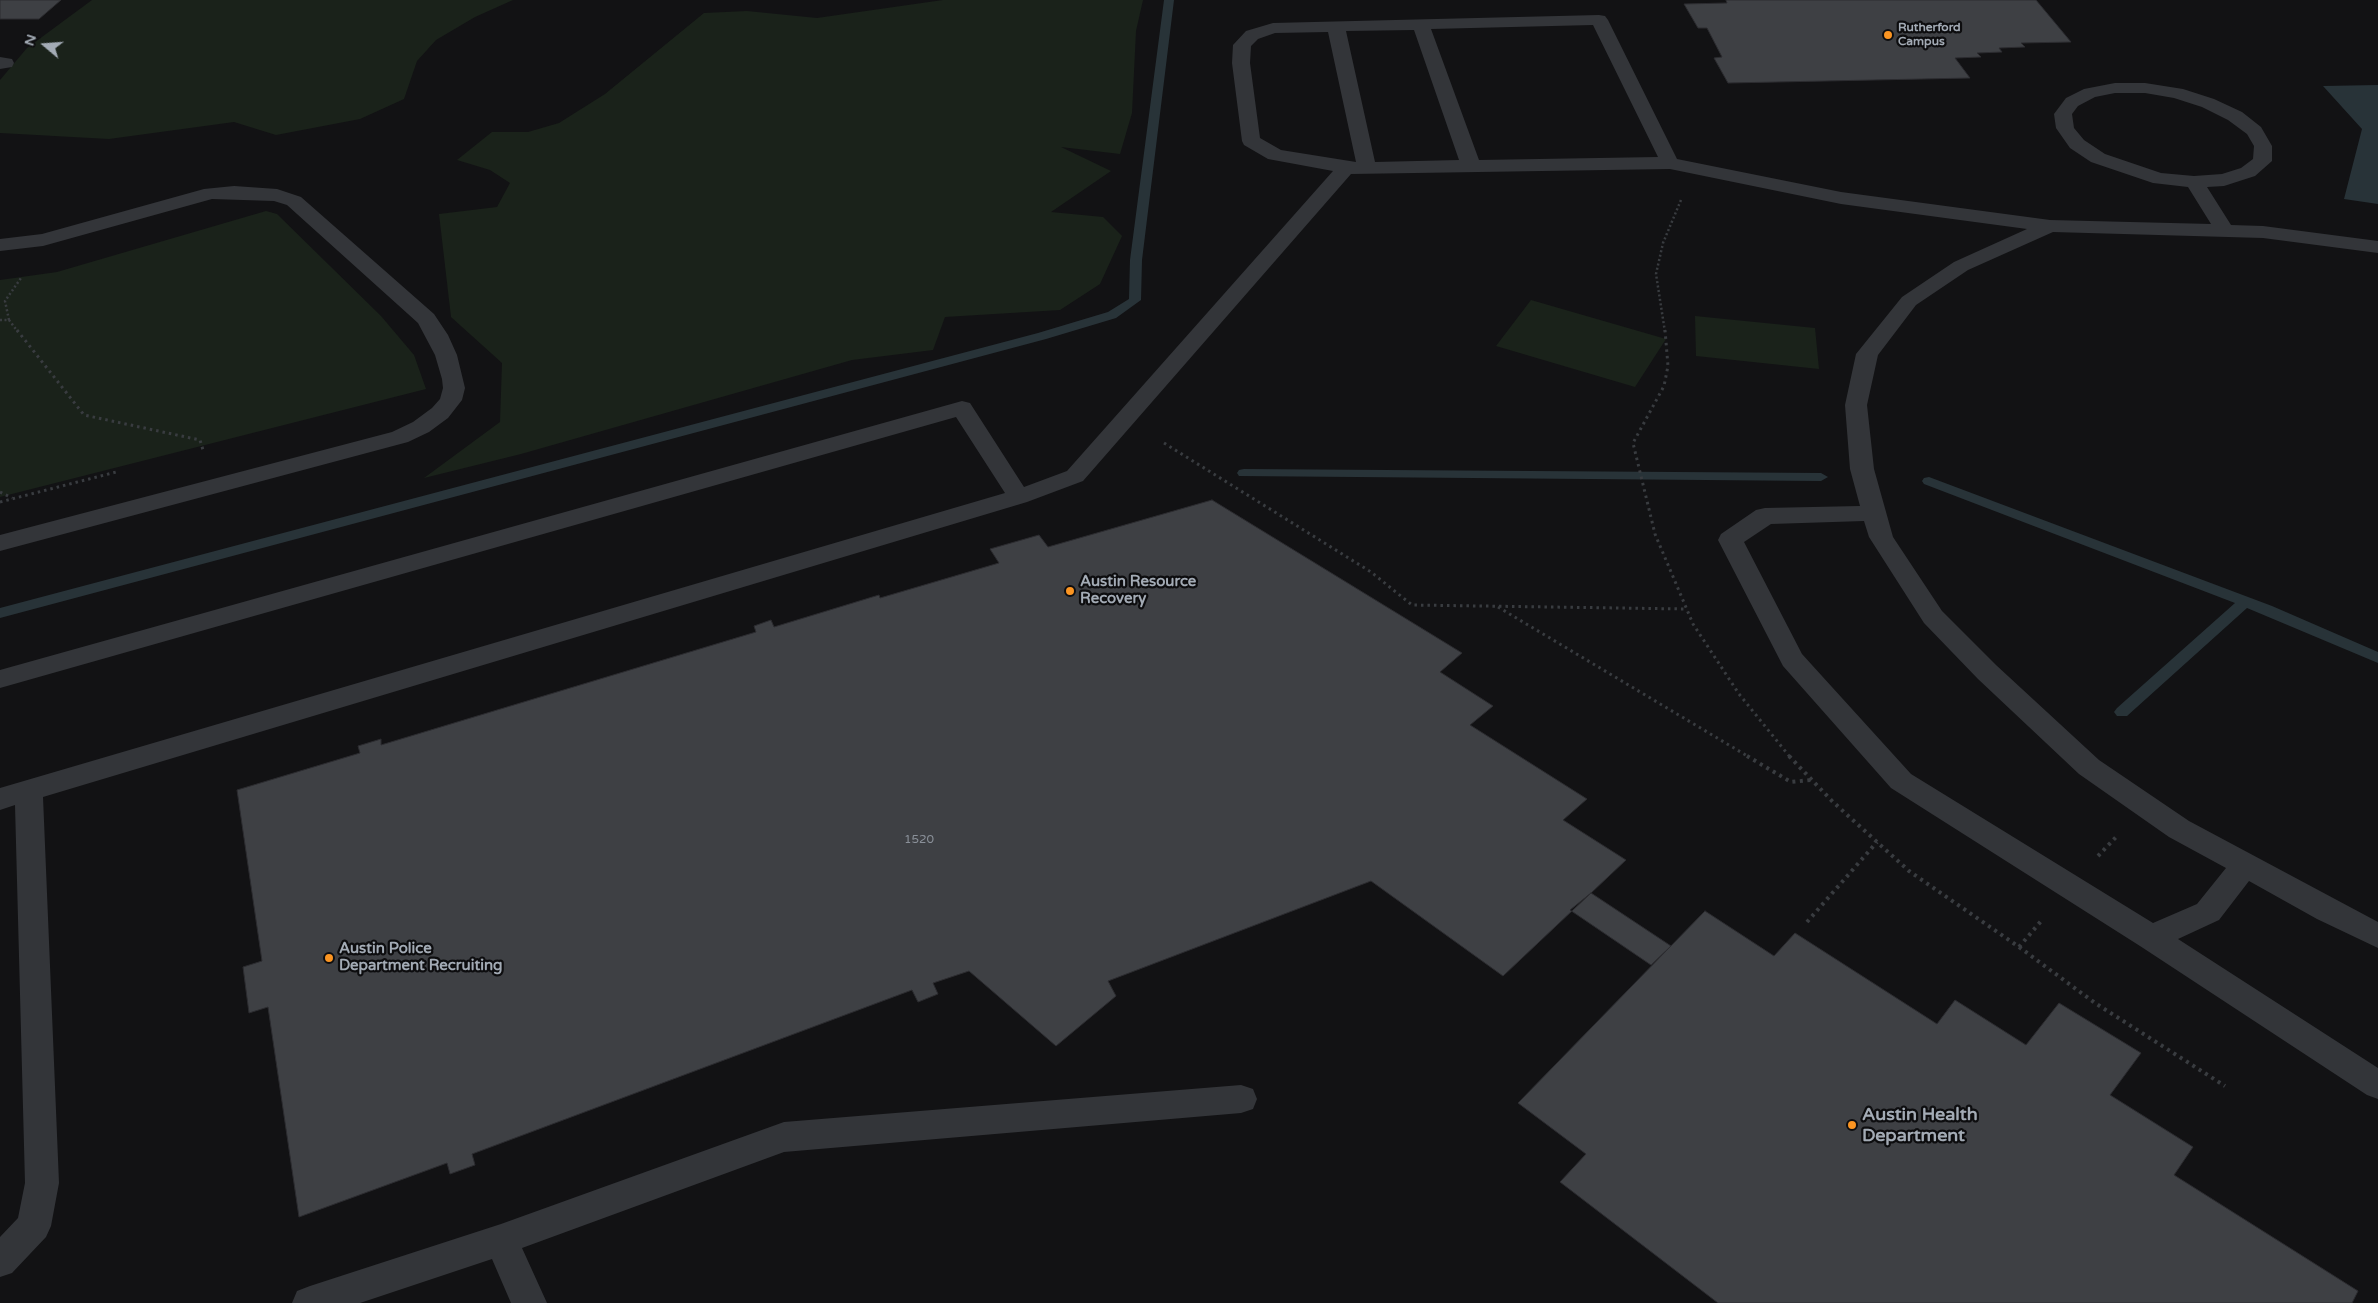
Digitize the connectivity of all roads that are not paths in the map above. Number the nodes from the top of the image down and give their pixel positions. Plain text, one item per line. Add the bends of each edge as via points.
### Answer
1 (1422, 25) junction
2 (1336, 27) junction
3 (1670, 163) junction
4 (1471, 166) junction
5 (1357, 168) junction
6 (2194, 182) junction
7 (2050, 226) junction
8 (2225, 231) junction
9 (0, 245) edge
10 (2378, 247) edge
11 (1019, 497) junction
12 (1874, 513) junction
13 (0, 543) edge
14 (0, 679) edge
15 (14, 794) edge
16 (2245, 865) junction
17 (2378, 936) edge
18 (2151, 937) junction
19 (2378, 1085) edge
20 (1241, 1099) dead end
21 (502, 1240) junction
22 (0, 1261) edge
23 (310, 1303) edge
24 (529, 1303) edge

1 - 2 lane
1 - 3 lane via 1599,20
1 - 4 lane
2 - 5 lane
2 - 5 lane via 1273,28 1252,36 1242,45 1241,63 1251,141 1275,156
3 - 4 lane
3 - 7 lane via 1841,198
4 - 5 lane
5 - 11 lane via 1075,476
6 - 6 lane via 2224,180 2248,172 2262,161 2263,146 2254,131 2235,116 2208,103 2145,88 2114,88 2090,93 2072,102 2063,114 2064,128 2077,144 2098,158 2160,179
6 - 8 lane
7 - 8 lane
7 - 12 lane via 1961,266 1909,301 1867,354 1856,405 1862,469
8 - 10 lane via 2263,232
9 - 13 lane via 43,240 211,193 277,195 294,201 426,319 446,355 454,391 440,414 400,437
11 - 14 lane via 962,408
11 - 15 lane
12 - 16 lane via 1881,537 1933,617 1987,672 2089,767 2179,829
12 - 18 lane via 1765,516 1730,540 1792,659 1901,781
15 - 22 lane via 42,1184 34,1226
16 - 17 lane
16 - 18 lane via 2208,912
18 - 19 lane
20 - 21 lane via 784,1137
21 - 23 lane
21 - 24 lane

